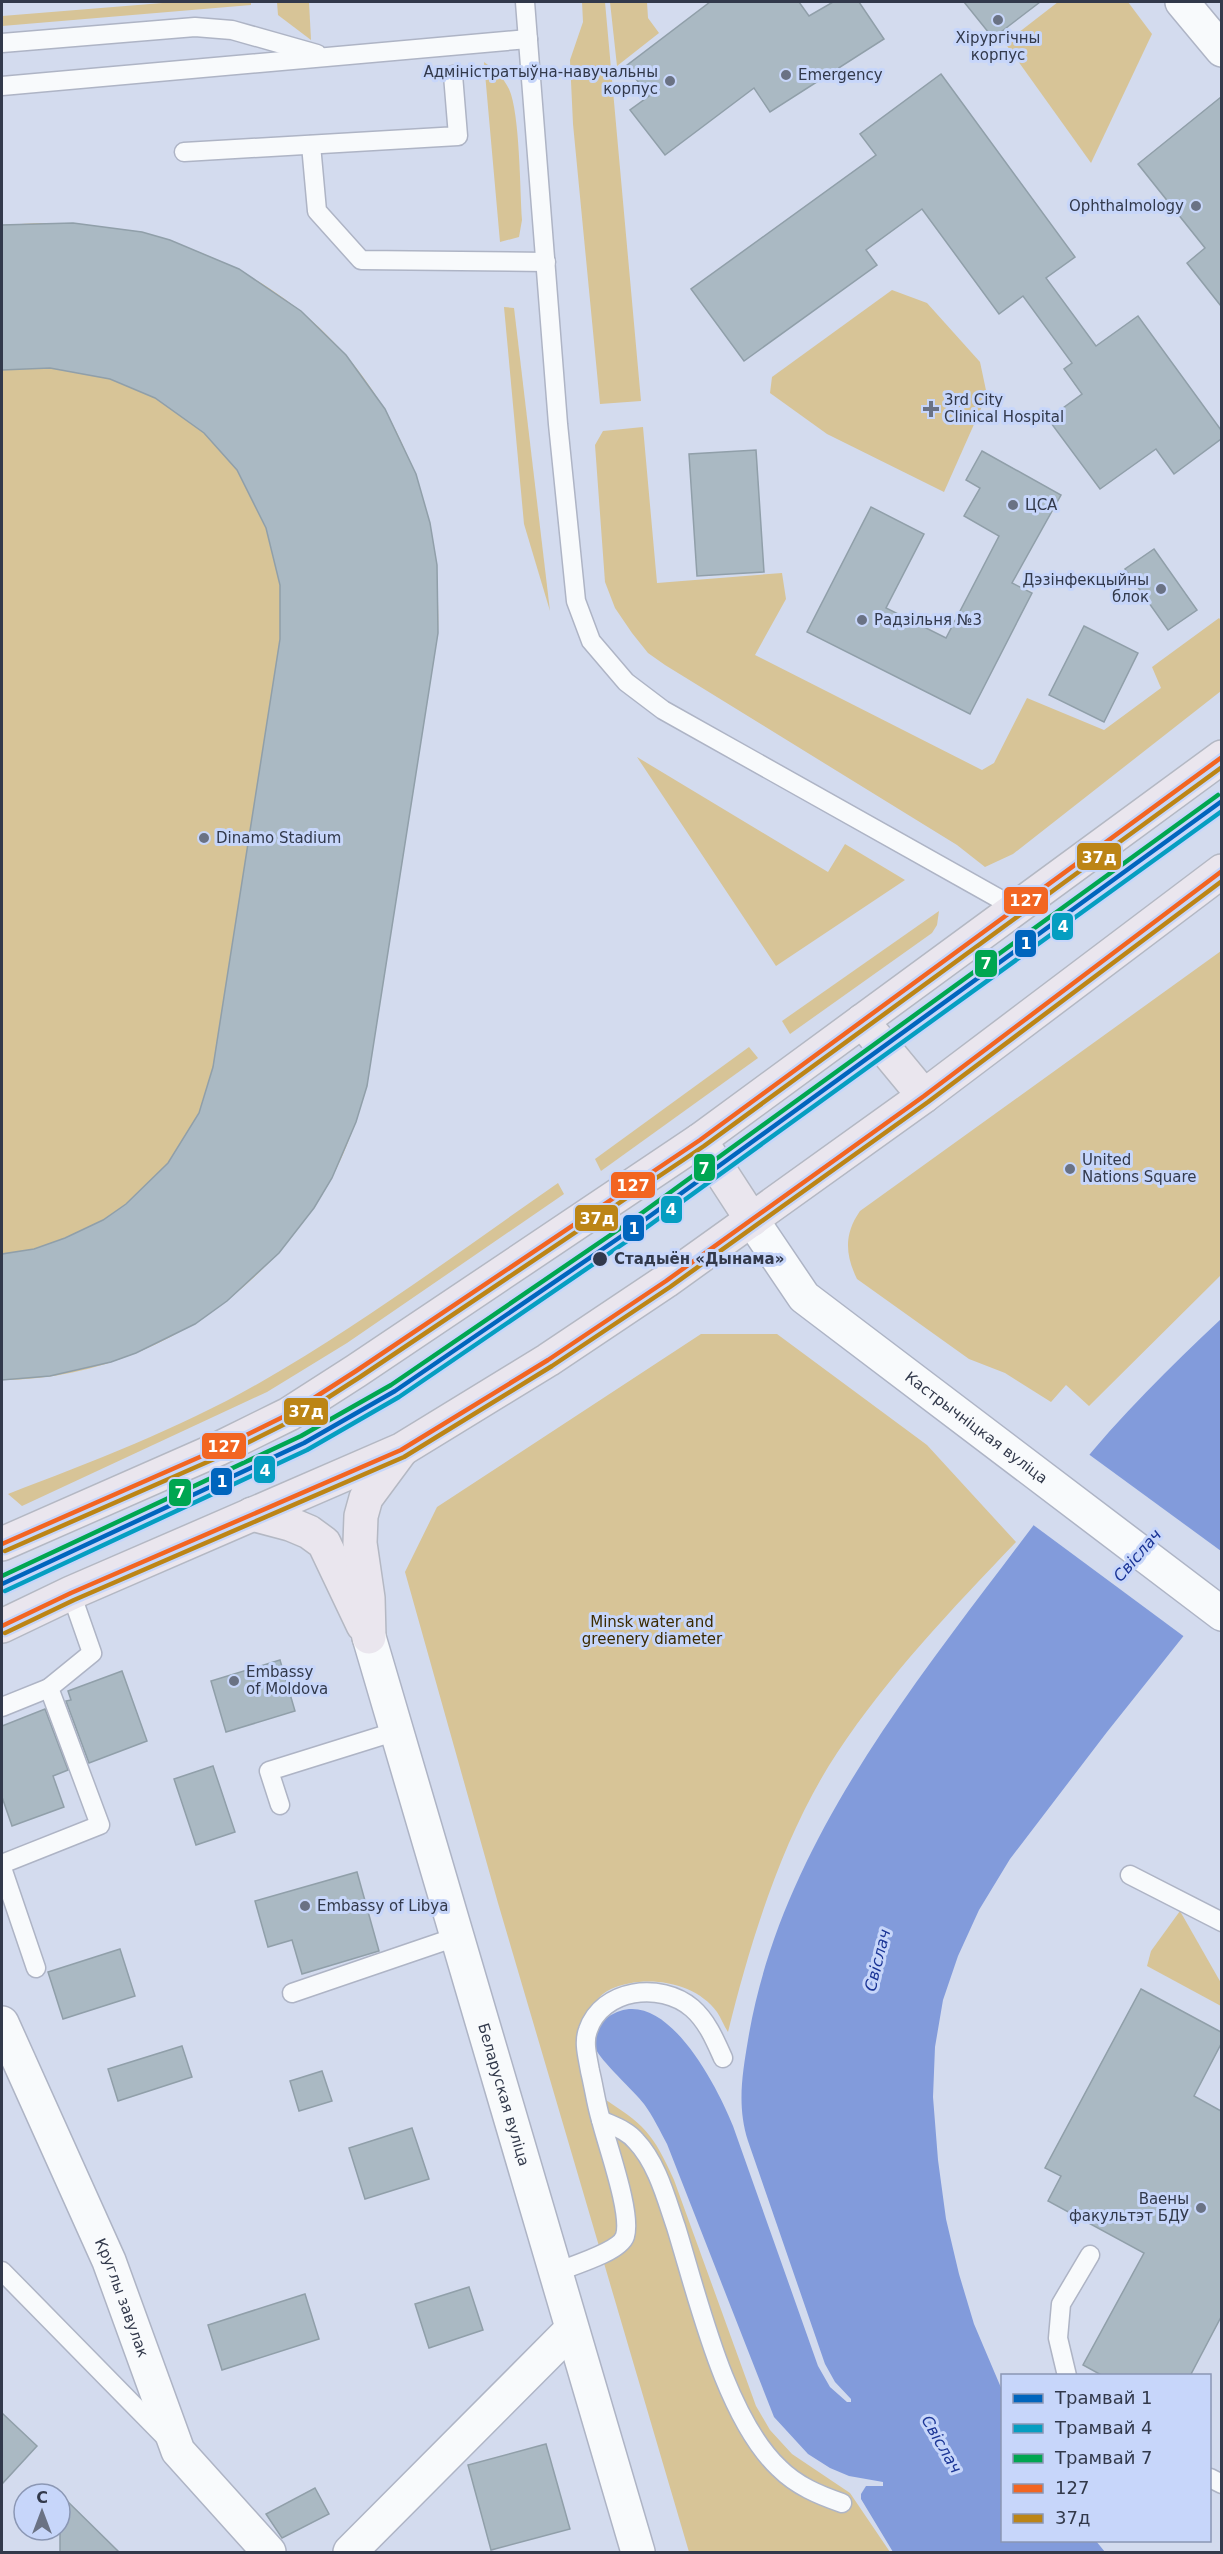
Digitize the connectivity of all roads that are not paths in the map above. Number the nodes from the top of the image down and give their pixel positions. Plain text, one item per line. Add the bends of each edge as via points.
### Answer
1 (525, 2) edge
2 (1182, 2) edge
3 (528, 39) junction
4 (2, 43) edge
5 (1221, 50) edge
6 (328, 57) junction
7 (453, 75) dead end
8 (2, 87) edge
9 (311, 145) junction
10 (184, 152) dead end
11 (546, 262) junction
12 (1221, 757) edge
13 (1221, 871) edge
14 (1014, 907) junction
15 (862, 1021) junction
16 (924, 1096) junction
17 (700, 1140) junction
18 (752, 1220) junction
19 (401, 1450) junction
20 (252, 1514) junction
21 (2, 1544) edge
22 (71, 1593) junction
23 (1221, 1614) edge
24 (2, 1626) edge
25 (369, 1637) junction
26 (49, 1688) junction
27 (2, 1707) edge
28 (397, 1731) junction
29 (280, 1805) dead end
30 (2, 1866) edge
31 (1130, 1875) dead end
32 (1221, 1922) edge
33 (459, 1936) junction
34 (36, 1968) dead end
35 (292, 1993) dead end
36 (4, 2036) edge
37 (723, 2058) dead end
38 (601, 2120) junction
39 (1090, 2255) dead end
40 (2, 2271) edge
41 (554, 2273) junction
42 (570, 2331) junction
43 (1067, 2374) edge
44 (178, 2451) junction
45 (842, 2503) dead end
46 (269, 2553) edge
47 (350, 2553) edge
48 (638, 2553) edge

1 - 3 lane
2 - 5 street
3 - 6 lane
3 - 11 lane
4 - 6 lane via 195,27 232,30
6 - 8 lane
7 - 9 lane via 458,136
9 - 10 lane
9 - 11 lane via 317,211 361,260
11 - 14 lane via 576,602 591,641 626,682 663,710
12 - 14 main road
13 - 16 main road
14 - 15 main road
15 - 16 main road
15 - 17 main road
16 - 18 main road
17 - 18 main road
17 - 21 main road via 289,1414
18 - 19 main road via 548,1360
18 - 23 street, Кастрычніцкая вуліца via 804,1297
19 - 20 main road
19 - 25 main road via 371,1491 361,1516
20 - 22 main road
20 - 25 main road via 290,1524 324,1543
22 - 24 main road
22 - 26 lane via 92,1653
25 - 28 street, Беларуская вуліца
26 - 27 lane
26 - 30 lane via 100,1825
28 - 29 lane via 269,1771
28 - 33 street, Беларуская вуліца
30 - 34 lane
31 - 32 lane
33 - 35 lane
33 - 41 street, Беларуская вуліца
36 - 44 street, Круглы завулак via 109,2261
37 - 38 lane via 703,2019 690,2006 648,1993 609,2001 587,2031 586,2048
38 - 41 lane via 625,2214 625,2236 618,2247
38 - 45 lane via 635,2139 655,2169 717,2356 747,2427 779,2469 802,2486
39 - 43 lane via 1061,2304 1058,2338
40 - 44 lane
41 - 42 street, Беларуская вуліца
42 - 47 street
42 - 48 street, Беларуская вуліца
44 - 46 street, Круглы завулак

